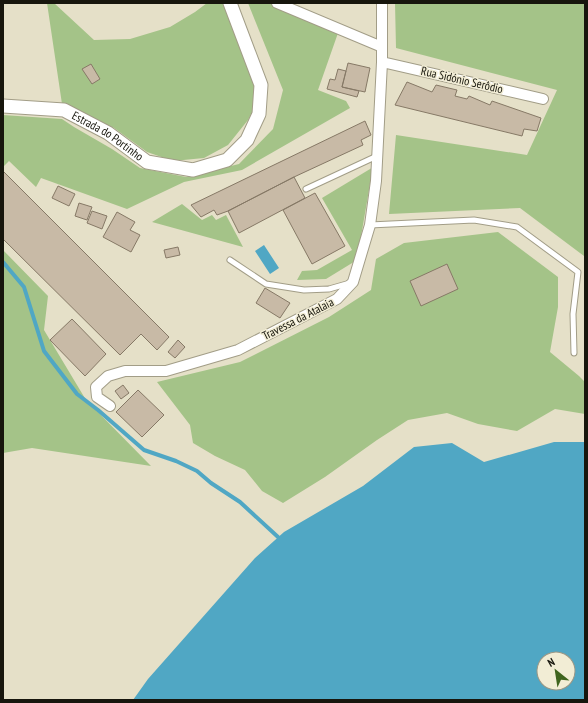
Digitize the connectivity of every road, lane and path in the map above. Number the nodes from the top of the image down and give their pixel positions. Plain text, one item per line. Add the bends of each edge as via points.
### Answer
1 (230, 3) edge
2 (277, 3) edge
3 (382, 3) edge
4 (382, 47) junction
5 (382, 62) junction
6 (543, 99) dead end
7 (3, 106) edge
8 (377, 156) junction
9 (306, 189) dead end
10 (370, 225) junction
11 (230, 260) dead end
12 (353, 282) junction
13 (574, 353) dead end
14 (110, 406) dead end

1 - 7 street, Estrada do Portinho via 260,85 259,114 247,140 227,160 193,170 147,162 108,133 64,110
2 - 4 street
3 - 4 street, Travessa da Atalaia
4 - 5 street, Travessa da Atalaia
5 - 6 street, Rua Sidónio Serôdio
5 - 8 street, Travessa da Atalaia
8 - 9 lane
8 - 10 street, Travessa da Atalaia
10 - 12 street, Travessa da Atalaia
10 - 13 lane via 474,220 517,227 578,272 573,314
11 - 12 lane via 266,284 304,290 329,289
12 - 14 street, Travessa da Atalaia via 337,299 238,350 166,371 126,371 108,376 96,386 96,396

